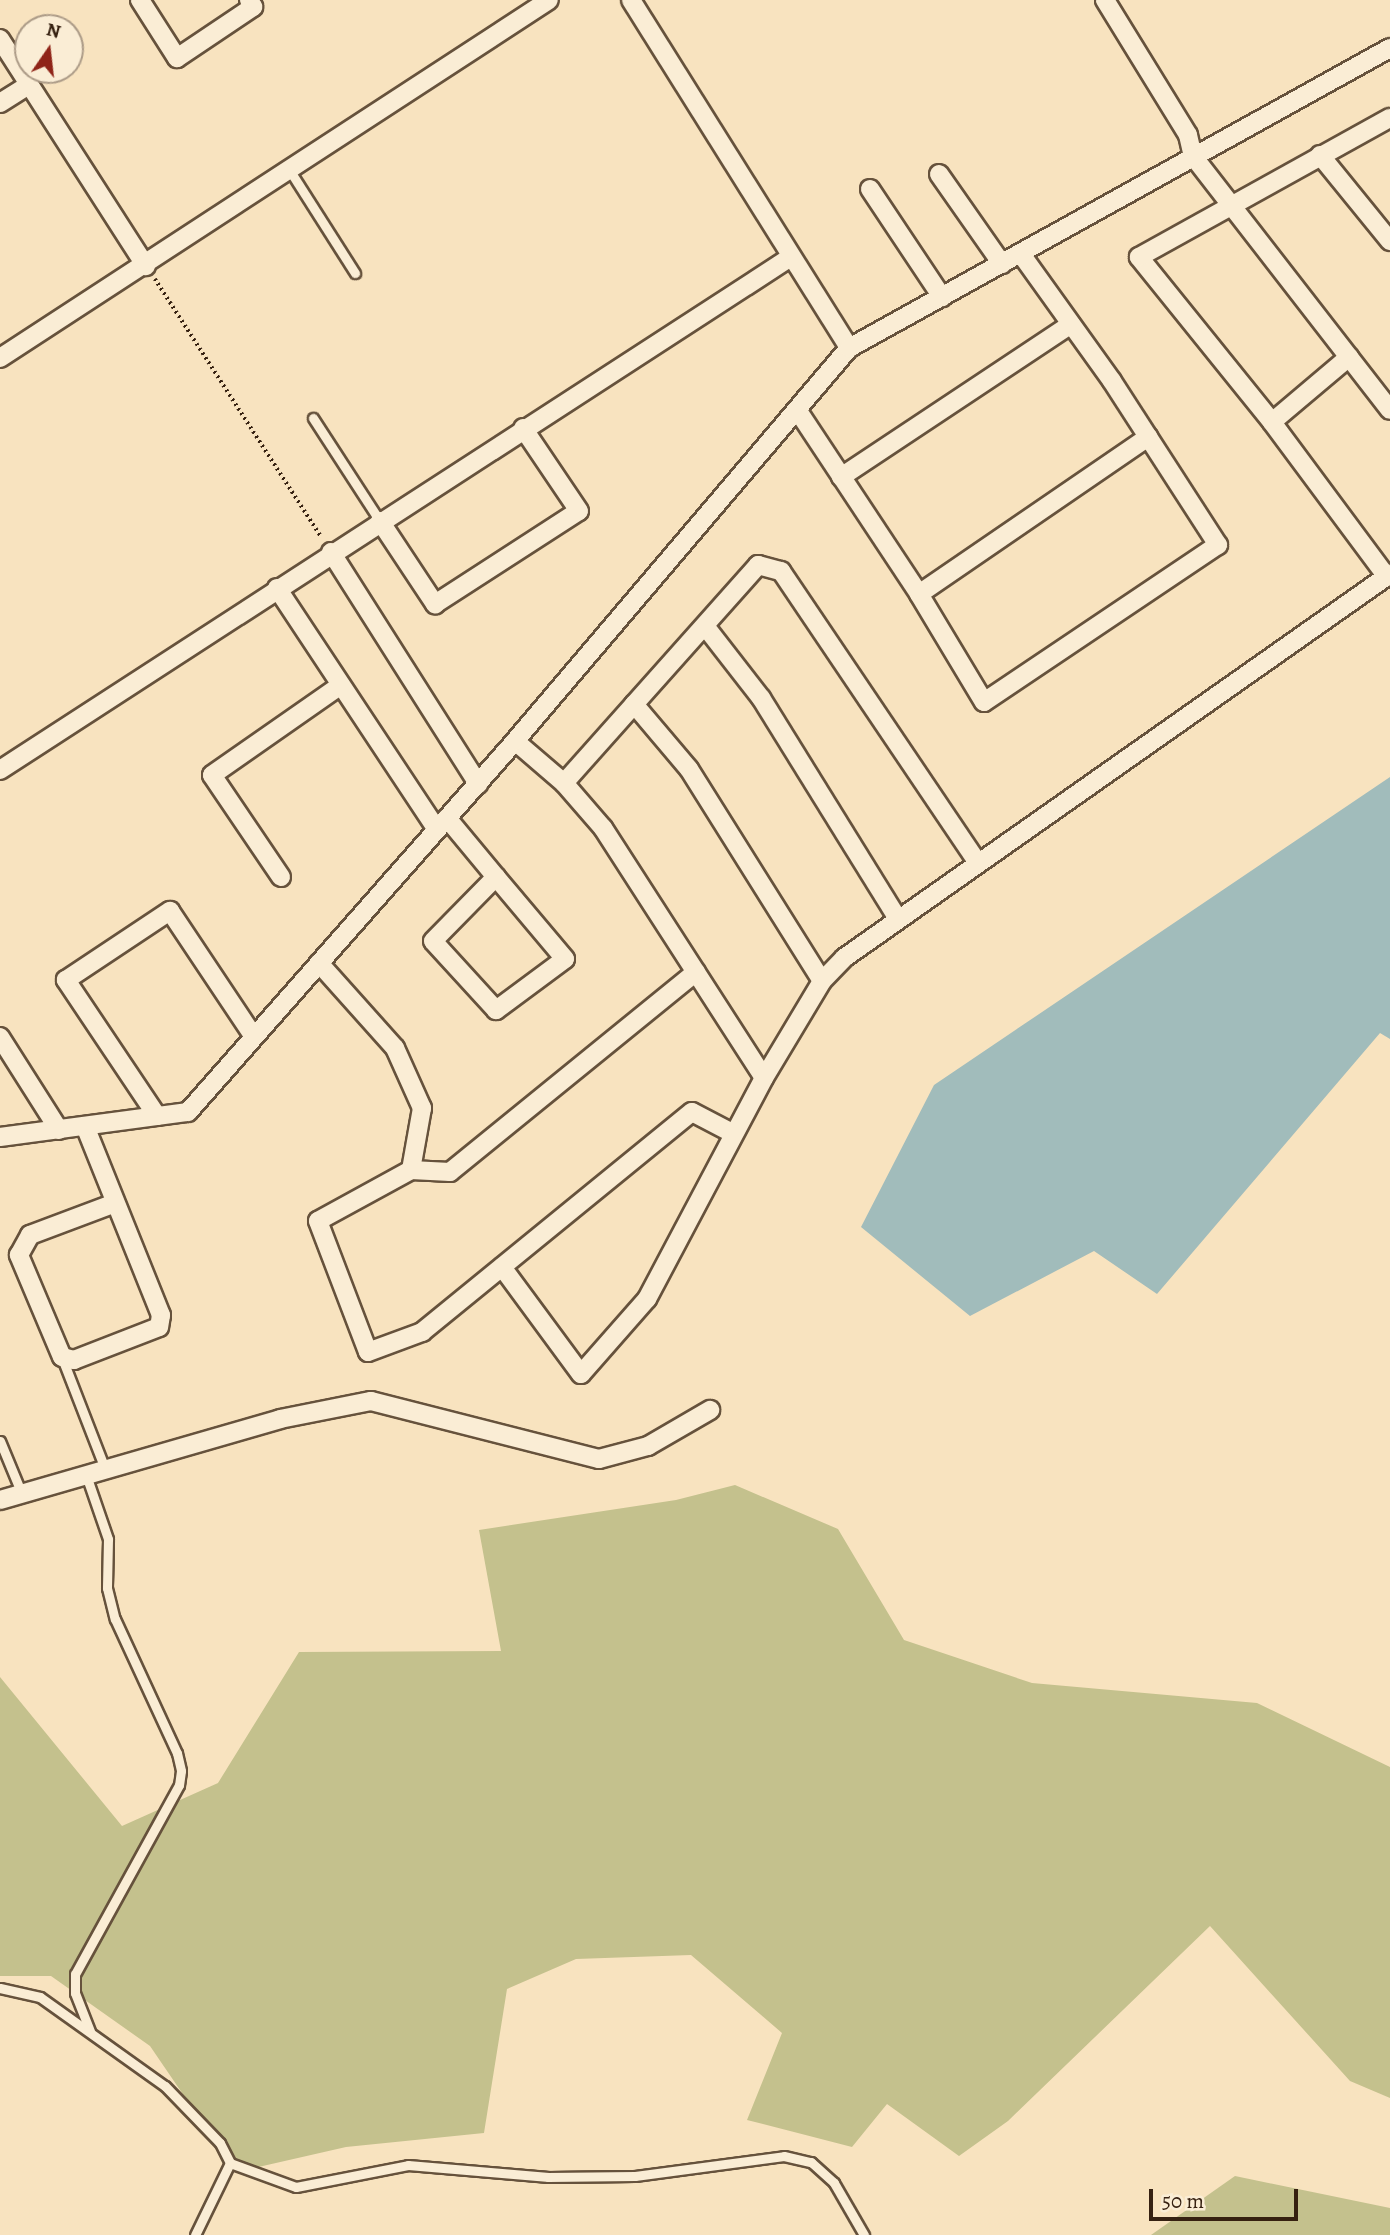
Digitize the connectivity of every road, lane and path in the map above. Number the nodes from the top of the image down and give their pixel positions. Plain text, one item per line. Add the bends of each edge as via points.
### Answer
1 (140, 0) edge
2 (249, 0) edge
3 (549, 0) edge
4 (631, 0) edge
5 (1105, 0) edge
6 (0, 39) edge
7 (1390, 48) edge
8 (29, 85) junction
9 (0, 103) edge
10 (1390, 118) edge
11 (1320, 155) junction
12 (1193, 156) junction
13 (290, 171) junction
14 (939, 174) dead end
15 (870, 189) dead end
16 (1229, 206) junction
17 (1389, 239) edge
18 (1021, 254) junction
19 (791, 257) junction
20 (1002, 264) junction
21 (146, 266) junction
22 (355, 273) dead end
23 (942, 297) junction
24 (1070, 324) junction
25 (849, 348) junction
26 (1349, 357) junction
27 (0, 358) edge
28 (1390, 410) edge
29 (798, 411) junction
30 (313, 418) dead end
31 (1272, 422) junction
32 (523, 428) junction
33 (1148, 437) junction
34 (841, 477) junction
35 (380, 521) junction
36 (331, 552) junction
37 (1389, 575) edge
38 (277, 588) junction
39 (919, 594) junction
40 (705, 625) junction
41 (341, 685) junction
42 (634, 704) junction
43 (515, 741) junction
44 (0, 770) edge
45 (564, 783) junction
46 (478, 784) junction
47 (442, 824) junction
48 (978, 863) junction
49 (281, 877) dead end
50 (496, 877) junction
51 (898, 919) junction
52 (319, 963) junction
53 (696, 972) junction
54 (822, 981) junction
55 (0, 1037) edge
56 (254, 1037) junction
57 (764, 1078) junction
58 (158, 1116) junction
59 (85, 1126) junction
60 (59, 1130) junction
61 (734, 1134) junction
62 (0, 1137) edge
63 (411, 1170) junction
64 (115, 1203) junction
65 (502, 1267) junction
66 (62, 1356) junction
67 (709, 1410) dead end
68 (0, 1441) edge
69 (105, 1469) junction
70 (86, 1475) junction
71 (22, 1494) junction
72 (0, 1500) edge
73 (0, 1988) edge
74 (91, 2032) junction
75 (230, 2164) junction
76 (195, 2235) edge
77 (864, 2235) edge

1 - 2 street via 177,58 253,7
3 - 13 street
4 - 19 street
5 - 12 street via 1188,135
6 - 8 street
7 - 12 street
8 - 9 street
8 - 21 street
10 - 11 street
11 - 16 street
11 - 17 street
12 - 16 street
12 - 18 street
13 - 21 street
13 - 22 lane
14 - 20 street
15 - 23 street
16 - 26 street
16 - 31 street via 1139,257
18 - 20 street
18 - 24 street
19 - 25 street
19 - 32 street
20 - 23 street
21 - 27 street
21 - 36 path
23 - 25 street
24 - 33 street
24 - 34 street
25 - 29 street
26 - 28 street
26 - 31 street
29 - 34 street
29 - 43 street
30 - 35 lane
31 - 37 street
32 - 35 street
32 - 35 street via 579,511 435,604
33 - 39 street
33 - 39 street via 1217,545 985,702
34 - 39 street
35 - 36 street
36 - 38 street
36 - 46 street
37 - 48 street
38 - 41 street
38 - 44 street
40 - 42 street
40 - 48 street via 758,565 781,571
40 - 51 street via 761,698
41 - 47 street
41 - 49 street via 212,775
42 - 45 street
42 - 54 street via 690,769
43 - 45 street
43 - 46 street
45 - 53 street via 603,828
46 - 47 street
47 - 50 street
47 - 52 street
48 - 51 street
50 - 50 street via 565,959 496,1010 433,941
51 - 54 street via 844,958
52 - 56 street
52 - 63 street via 395,1048 422,1108
53 - 57 street
53 - 63 street via 450,1172
54 - 57 street
55 - 60 street
56 - 58 street via 188,1112
56 - 58 street via 170,911 66,980
57 - 61 street
58 - 59 street
59 - 60 street
59 - 64 street
60 - 62 street
61 - 65 street via 692,1112
61 - 65 street via 647,1299 580,1374
63 - 65 street via 318,1221 368,1352 422,1332
64 - 66 street via 30,1236 19,1255
64 - 66 street via 161,1315 159,1327 74,1360
66 - 69 lane
67 - 69 street via 648,1446 599,1458 371,1401 281,1419
68 - 71 lane
69 - 70 street
70 - 71 street
70 - 74 lane via 108,1539 107,1588 115,1619 177,1753 181,1771 179,1784 75,1974 75,1993
71 - 72 street
73 - 74 lane via 40,1997
74 - 75 lane via 165,2086 220,2143
75 - 76 lane
75 - 77 lane via 296,2187 408,2165 548,2177 635,2176 784,2156 811,2162 834,2183

